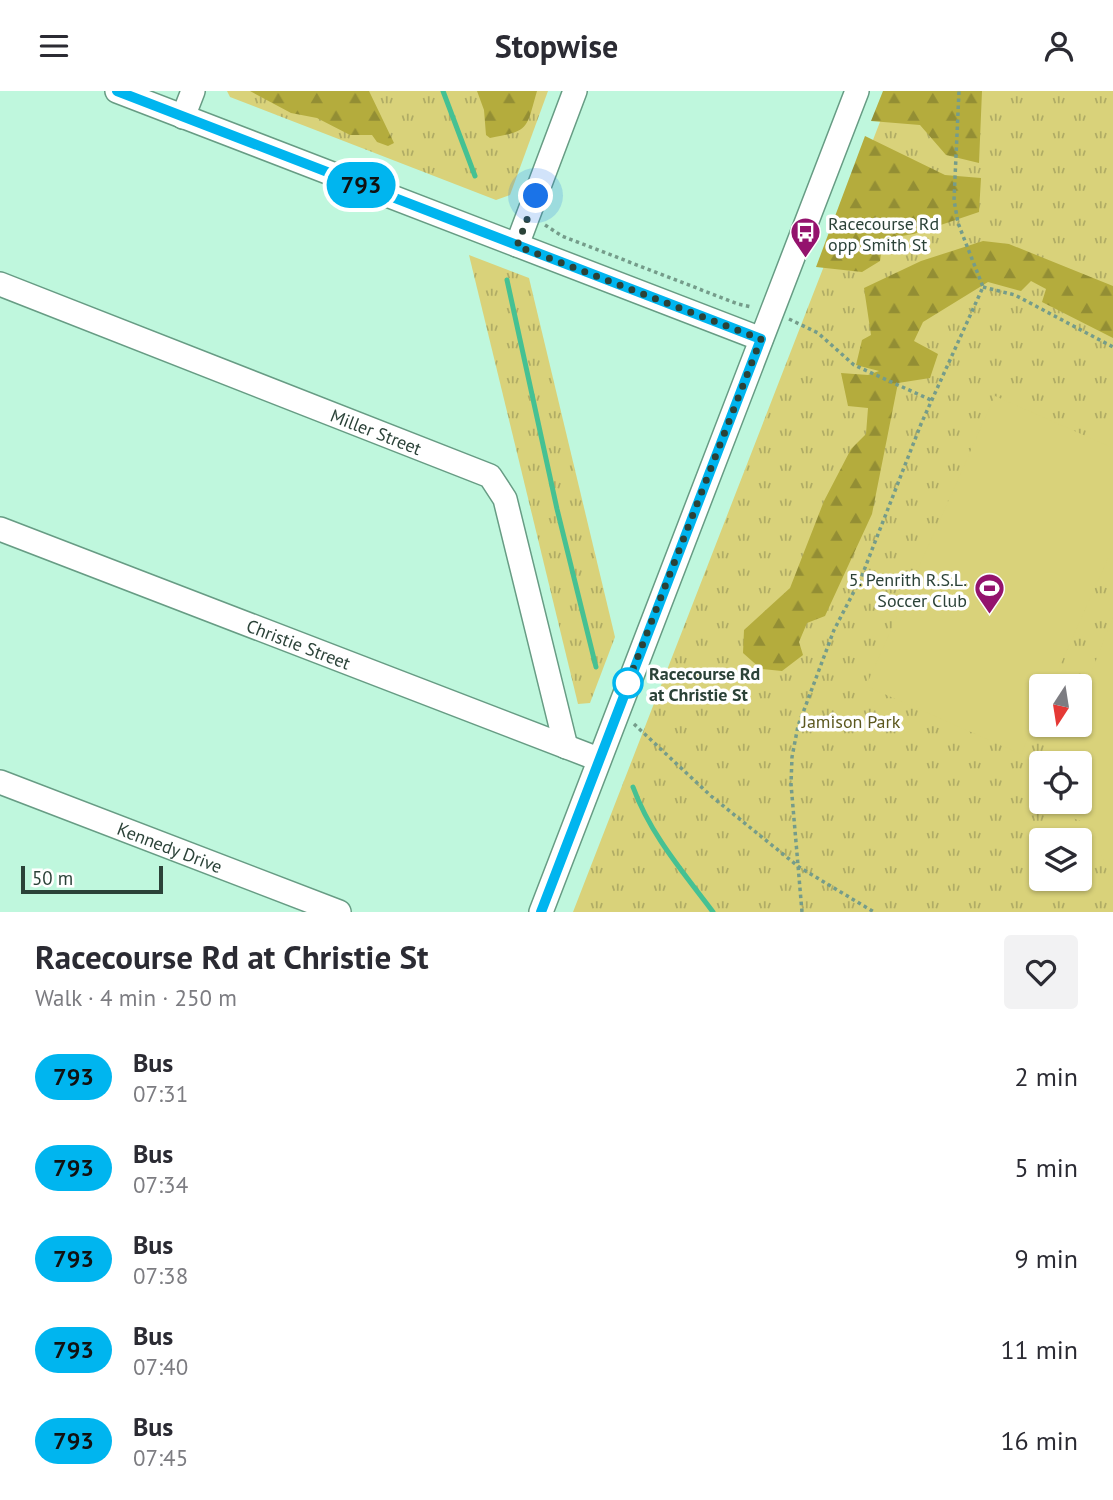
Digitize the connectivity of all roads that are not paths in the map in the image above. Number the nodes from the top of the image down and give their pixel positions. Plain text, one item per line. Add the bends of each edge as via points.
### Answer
1 (117, 91) edge
2 (193, 91) edge
3 (575, 91) edge
4 (857, 91) edge
5 (183, 117) junction
6 (517, 246) junction
7 (0, 284) edge
8 (761, 339) junction
9 (0, 529) edge
10 (566, 747) junction
11 (598, 759) junction
12 (0, 782) edge
13 (339, 912) edge
14 (541, 912) edge

1 - 5 street
2 - 5 street
3 - 6 street
4 - 8 street
5 - 6 street
6 - 8 street
7 - 10 street, Miller Street via 490,476 505,499
8 - 11 street
9 - 10 street, Christie Street
10 - 11 street, Christie Street
11 - 14 street
12 - 13 street, Kennedy Drive

